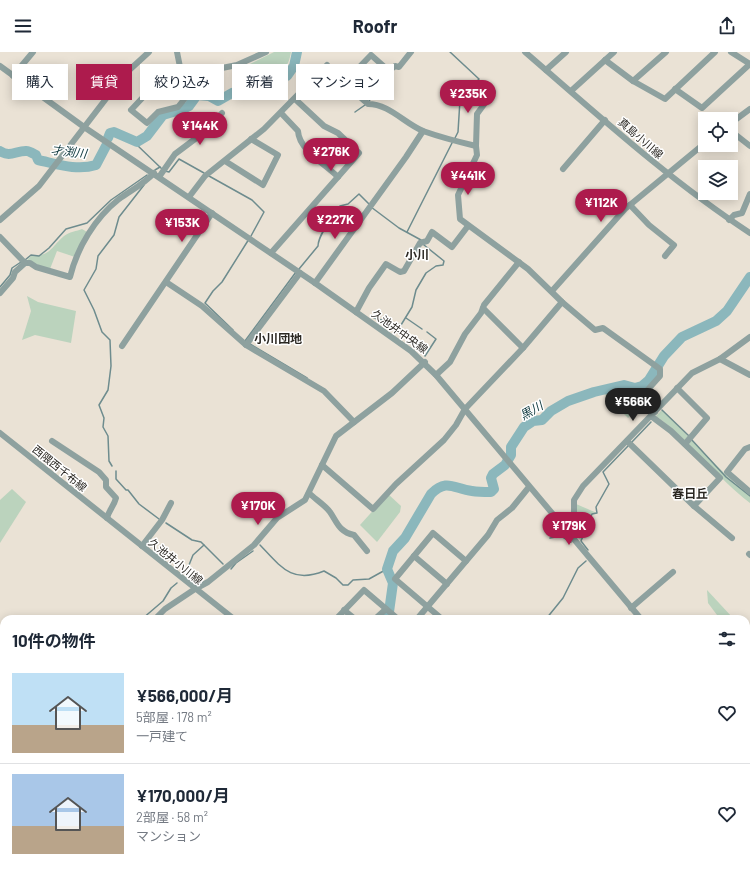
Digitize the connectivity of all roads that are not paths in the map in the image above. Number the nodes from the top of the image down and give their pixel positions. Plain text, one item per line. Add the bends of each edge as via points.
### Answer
1 (33, 52) edge
2 (149, 52) edge
3 (177, 52) edge
4 (266, 52) edge
5 (410, 52) edge
6 (525, 52) edge
7 (566, 52) edge
8 (614, 52) edge
9 (666, 52) edge
10 (715, 52) edge
11 (731, 52) edge
12 (605, 60) junction
13 (23, 64) edge
14 (180, 64) edge
15 (362, 64) edge
16 (381, 64) edge
17 (750, 64) edge
18 (0, 66) edge
19 (224, 68) edge
20 (394, 68) edge
21 (546, 70) junction
22 (12, 75) edge
23 (182, 76) joint
24 (633, 81) junction
25 (675, 89) junction
26 (571, 91) junction
27 (493, 92) dead end
28 (295, 98) joint
29 (46, 100) edge
30 (364, 100) edge
31 (750, 109) edge
32 (281, 112) junction
33 (222, 114) dead end
34 (738, 118) edge
35 (605, 120) junction
36 (84, 127) junction
37 (423, 131) junction
38 (738, 137) edge
39 (251, 139) junction
40 (476, 146) junction
41 (750, 146) edge
42 (698, 149) edge
43 (224, 162) junction
44 (563, 169) dead end
45 (160, 172) junction
46 (668, 175) junction
47 (338, 177) junction
48 (750, 194) edge
49 (190, 198) junction
50 (630, 205) junction
51 (212, 213) junction
52 (0, 220) edge
53 (729, 220) junction
54 (468, 226) junction
55 (750, 233) edge
56 (0, 236) edge
57 (271, 253) junction
58 (665, 256) dead end
59 (23, 262) junction
60 (519, 262) junction
61 (299, 271) junction
62 (166, 282) junction
63 (315, 282) junction
64 (552, 291) junction
65 (0, 293) edge
66 (562, 302) junction
67 (483, 308) junction
68 (356, 312) junction
69 (750, 337) edge
70 (248, 343) junction
71 (122, 346) dead end
72 (523, 348) junction
73 (720, 359) junction
74 (425, 362) junction
75 (436, 375) junction
76 (750, 375) edge
77 (677, 388) junction
78 (465, 409) junction
79 (653, 414) junction
80 (354, 422) junction
81 (0, 433) edge
82 (52, 441) dead end
83 (627, 441) junction
84 (685, 444) junction
85 (750, 447) edge
86 (322, 465) junction
87 (750, 482) edge
88 (529, 487) junction
89 (745, 487) junction
90 (750, 492) edge
91 (309, 493) junction
92 (170, 503) dead end
93 (694, 506) junction
94 (107, 518) junction
95 (570, 533) junction
96 (732, 538) dead end
97 (142, 546) junction
98 (368, 551) dead end
99 (414, 556) junction
100 (466, 561) junction
101 (673, 572) dead end
102 (447, 584) junction
103 (194, 589) junction
104 (428, 607) junction
105 (631, 608) junction
106 (384, 609) junction
107 (344, 610) junction
108 (158, 615) edge
109 (229, 615) edge
110 (340, 615) edge
111 (350, 615) edge
112 (379, 615) edge
113 (393, 615) edge
114 (421, 615) edge
115 (437, 615) edge
116 (637, 615) edge

1 - 13 street
2 - 36 street via 130,68
3 - 14 street
4 - 19 street via 237,66
5 - 20 street
6 - 21 street, 真島小川線
7 - 21 street
8 - 12 street
9 - 24 street
10 - 25 street
11 - 17 street
12 - 24 street
12 - 26 street
15 - 16 street via 371,55
17 - 25 street via 702,108
18 - 22 street, 久池井中央線
21 - 26 street, 真島小川線
23 - 23 street via 186,97 178,107 158,112 147,123 131,110 152,90
24 - 25 street via 664,98
26 - 35 street, 真島小川線
27 - 40 street via 477,114
28 - 32 street
28 - 47 street via 324,126 338,133 359,153
29 - 36 street, 久池井中央線
30 - 37 street via 378,104
31 - 34 street
32 - 39 street
32 - 47 street via 298,131 299,139 315,158
33 - 45 street via 175,154
35 - 44 street
35 - 46 street, 真島小川線
36 - 45 street, 久池井中央線
36 - 52 street via 39,186
37 - 40 street
37 - 63 street
38 - 41 street
39 - 43 street
39 - 43 street via 278,155 263,185
40 - 54 street via 477,155 458,195 460,219
42 - 46 street
43 - 49 street via 207,175
45 - 49 street, 久池井中央線
45 - 59 street via 118,200 97,220 79,253 70,277
46 - 50 street
46 - 53 street, 真島小川線
47 - 57 street
48 - 53 street via 742,213 734,215
49 - 51 street, 久池井中央線
50 - 58 street via 649,225 674,245
50 - 64 street
51 - 57 street, 久池井中央線
51 - 62 street
53 - 55 street, 真島小川線
54 - 60 street
54 - 68 street via 452,247 432,232 404,271 400,272 386,264
56 - 59 street
57 - 61 street, 久池井中央線
59 - 65 street
60 - 64 street
60 - 67 street
61 - 63 street, 久池井中央線
61 - 70 street
62 - 70 street via 202,306
62 - 71 street
63 - 68 street, 久池井中央線
64 - 66 street
66 - 72 street
66 - 79 street via 595,330 603,328 660,370 660,376 643,395
67 - 72 street
67 - 75 street via 450,362
68 - 74 street, 久池井中央線
69 - 73 street
70 - 80 street via 324,391
72 - 78 street
73 - 76 street
73 - 77 street via 692,374
74 - 75 street, 久池井中央線
74 - 80 street via 392,393
75 - 78 street, 久池井中央線
77 - 79 street
77 - 84 street via 707,418
78 - 86 street via 444,440 373,509
78 - 88 street, 久池井中央線
79 - 83 street
79 - 84 street
80 - 86 street via 336,436
81 - 94 street, 西隈西千布線
82 - 94 street via 99,472 106,480 106,486 116,498
83 - 93 street
83 - 95 street via 583,486 574,500
84 - 93 street via 720,478
85 - 89 street via 727,472
86 - 91 street
87 - 89 street
88 - 95 street, 久池井中央線
88 - 100 street via 512,508 497,520
89 - 90 street
91 - 98 street via 346,533 354,534
91 - 103 street via 305,500 278,518 254,545 208,582
92 - 97 street via 162,520
93 - 96 street
94 - 97 street, 久池井小川線
95 - 105 street, 久池井中央線
97 - 103 street, 久池井小川線
99 - 100 street via 433,533
99 - 102 street
99 - 104 street via 395,579
100 - 102 street
101 - 105 street
102 - 104 street
103 - 108 street
103 - 109 street, 久池井小川線
104 - 114 street
104 - 115 street
105 - 116 street, 久池井中央線
106 - 107 street via 364,590
106 - 112 street
106 - 113 street
107 - 110 street
107 - 111 street

